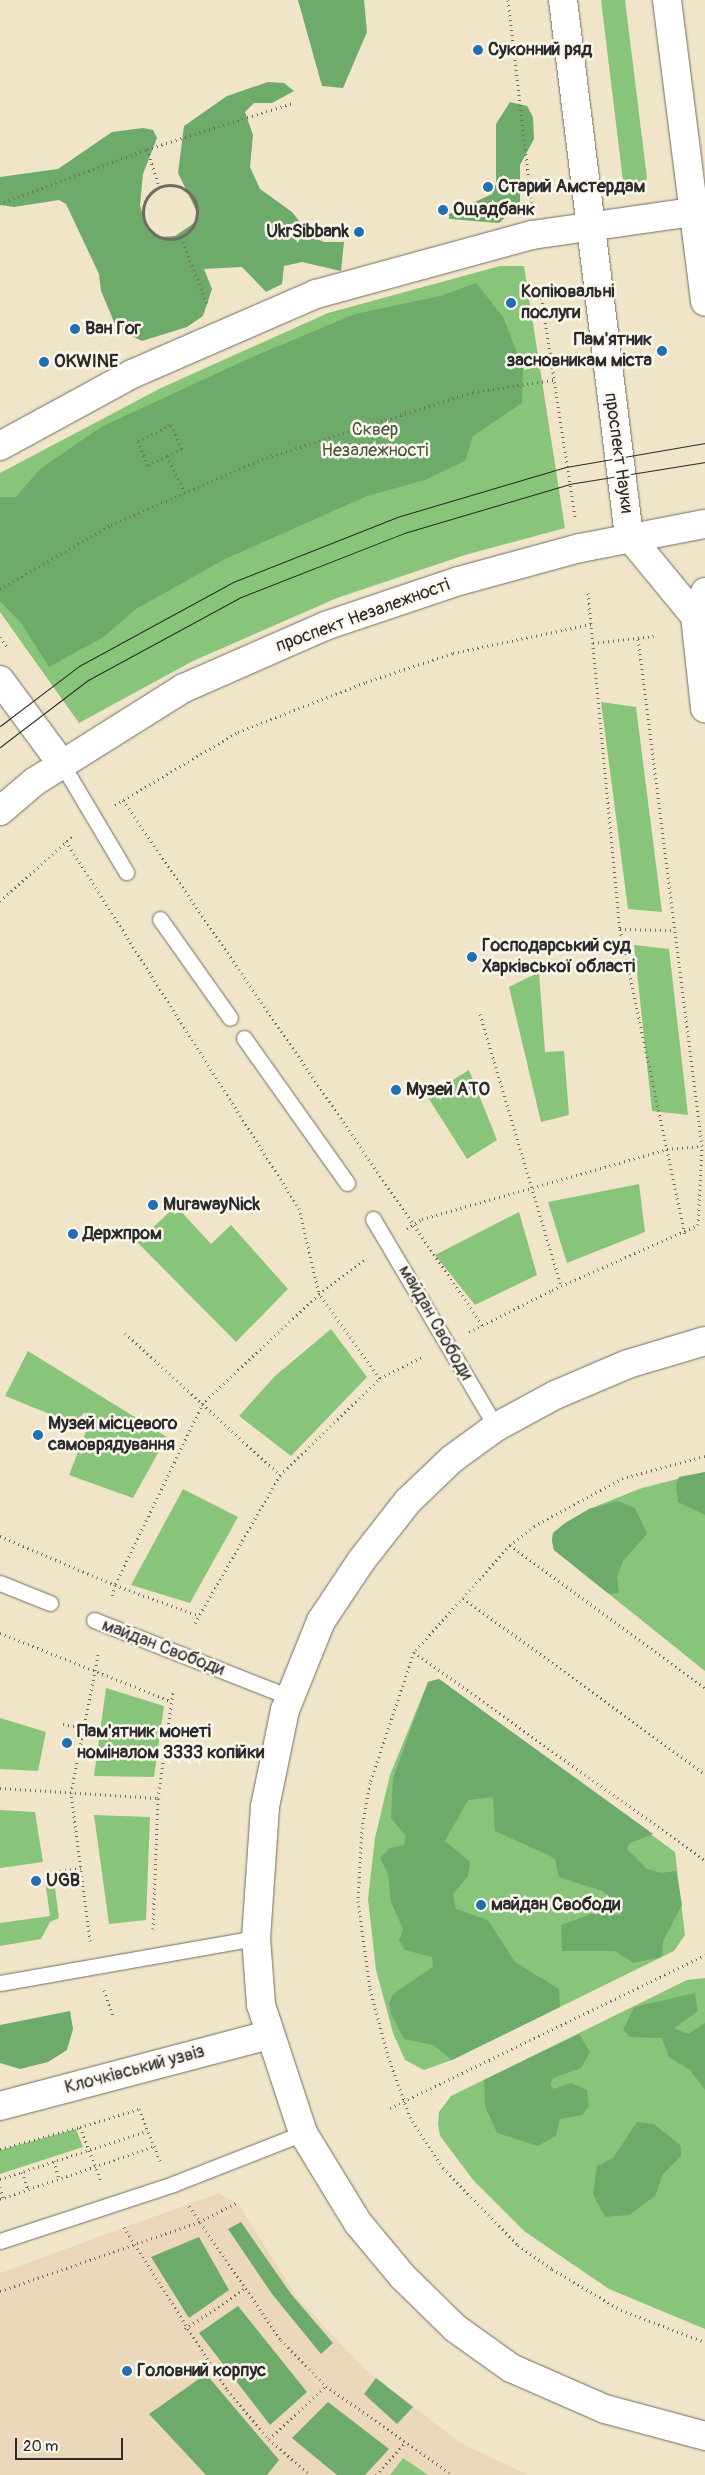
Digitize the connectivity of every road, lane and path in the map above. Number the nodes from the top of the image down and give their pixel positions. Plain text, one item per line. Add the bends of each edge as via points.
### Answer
1 (508, 0) edge
2 (563, 0) edge
3 (667, 0) edge
4 (293, 103) dead end
5 (147, 149) junction
6 (556, 179) dead end
7 (529, 182) junction
8 (159, 186) junction
9 (4, 202) dead end
10 (531, 209) dead end
11 (699, 210) edge
12 (590, 224) junction
13 (180, 237) junction
14 (540, 288) dead end
15 (705, 302) edge
16 (209, 309) dead end
17 (553, 380) junction
18 (0, 446) edge
19 (167, 456) junction
20 (185, 493) junction
21 (575, 521) dead end
22 (705, 524) edge
23 (629, 536) junction
24 (0, 589) edge
25 (588, 593) dead end
26 (700, 604) edge
27 (591, 624) junction
28 (654, 636) dead end
29 (638, 638) junction
30 (593, 643) junction
31 (0, 680) edge
32 (705, 708) edge
33 (62, 764) junction
34 (0, 811) edge
35 (126, 872) dead end
36 (0, 901) edge
37 (160, 920) dead end
38 (620, 929) junction
39 (674, 930) junction
40 (480, 1014) dead end
41 (230, 1018) dead end
42 (244, 1038) dead end
43 (702, 1146) junction
44 (667, 1149) junction
45 (347, 1183) dead end
46 (532, 1187) junction
47 (373, 1219) dead end
48 (413, 1225) junction
49 (685, 1234) junction
50 (389, 1243) junction
51 (561, 1286) junction
52 (319, 1294) junction
53 (482, 1326) junction
54 (126, 1333) dead end
55 (705, 1341) edge
56 (446, 1344) junction
57 (380, 1378) junction
58 (202, 1403) junction
59 (496, 1428) junction
60 (705, 1456) edge
61 (280, 1475) junction
62 (0, 1536) edge
63 (510, 1545) junction
64 (0, 1583) edge
65 (115, 1585) junction
66 (112, 1596) dead end
67 (463, 1598) junction
68 (50, 1603) dead end
69 (197, 1615) junction
70 (94, 1620) dead end
71 (194, 1623) dead end
72 (0, 1633) edge
73 (414, 1652) junction
74 (98, 1655) dead end
75 (94, 1671) junction
76 (705, 1688) edge
77 (174, 1692) dead end
78 (289, 1697) junction
79 (171, 1701) junction
80 (64, 1724) dead end
81 (83, 1728) junction
82 (705, 1774) edge
83 (0, 1788) edge
84 (71, 1793) junction
85 (158, 1798) junction
86 (705, 1860) edge
87 (81, 1868) junction
88 (44, 1873) dead end
89 (153, 1929) dead end
90 (256, 1938) junction
91 (90, 1940) dead end
92 (705, 1954) edge
93 (0, 1983) edge
94 (269, 2035) junction
95 (404, 2101) junction
96 (0, 2106) edge
97 (390, 2108) dead end
98 (80, 2127) junction
99 (147, 2131) junction
100 (303, 2133) junction
101 (0, 2149) edge
102 (88, 2150) junction
103 (54, 2161) junction
104 (95, 2167) junction
105 (22, 2172) junction
106 (0, 2179) edge
107 (59, 2179) junction
108 (173, 2184) junction
109 (0, 2187) edge
110 (28, 2189) junction
111 (2, 2198) edge
112 (236, 2203) dead end
113 (112, 2205) junction
114 (199, 2222) junction
115 (0, 2241) edge
116 (133, 2243) junction
117 (244, 2289) junction
118 (0, 2291) edge
119 (185, 2329) junction
120 (705, 2342) edge
121 (326, 2386) junction
122 (705, 2436) edge
123 (269, 2439) junction
124 (405, 2444) junction
125 (310, 2475) edge
126 (376, 2475) edge
127 (453, 2475) edge

1 - 7 path
2 - 12 main road, проспект Науки
3 - 11 main road
4 - 5 path
5 - 8 path
5 - 9 path
6 - 7 path
7 - 10 path
8 - 13 path via 146,198 146,225 160,237
8 - 13 path via 186,189 196,204 196,221
11 - 12 main road
11 - 15 main road
12 - 18 main road via 316,294 132,374
12 - 23 main road, проспект Науки
13 - 16 path
14 - 17 path
17 - 20 path via 455,398 262,459
17 - 21 path
19 - 19 path via 182,449 171,425 138,440 148,465
19 - 20 path
20 - 24 path via 111,525
22 - 23 main road, проспект Незалежності
23 - 26 main road, проспект Науки
23 - 33 main road, проспект Незалежності via 459,581 325,626 184,688
25 - 27 path
26 - 32 main road, проспект Науки
27 - 30 path
27 - 48 path via 452,653 366,682 238,732 123,800
28 - 29 path
29 - 30 path
29 - 39 path
30 - 38 path
31 - 33 main road
33 - 34 main road, проспект Незалежності
33 - 35 lane
36 - 52 path via 66,841 299,1208
37 - 41 lane
38 - 39 path
38 - 44 path
39 - 43 path
40 - 46 path
42 - 45 lane
43 - 44 path
43 - 49 path via 698,1225
44 - 46 path
44 - 49 path
46 - 48 path
46 - 51 path
47 - 50 lane, майдан Свободи
48 - 50 path
48 - 53 path
49 - 51 path
50 - 52 path
50 - 56 lane, майдан Свободи
51 - 53 path
52 - 57 path
52 - 58 path
53 - 56 path
54 - 58 path
55 - 59 main road via 628,1364 555,1395
56 - 57 path
56 - 59 lane, майдан Свободи
57 - 61 path
58 - 61 path
58 - 65 path
59 - 78 main road via 408,1501 360,1561 321,1621
60 - 63 path via 655,1468 597,1490
61 - 69 path
62 - 65 path
63 - 67 path
63 - 76 path
64 - 68 lane
65 - 66 path
65 - 69 path
67 - 73 path
67 - 82 path
69 - 71 path
70 - 78 lane, майдан Свободи
72 - 75 path
73 - 86 path
73 - 95 path via 396,1696 370,1782 358,1873 361,1944 370,1989
74 - 75 path
75 - 79 path
75 - 81 path
77 - 79 path
78 - 90 main road via 265,1807
79 - 85 path
80 - 81 path
81 - 84 path
83 - 84 path
84 - 85 path
84 - 87 path
85 - 89 path
87 - 88 path
87 - 91 path
90 - 93 lane
90 - 94 main road via 261,2005
92 - 95 path
94 - 96 main road, Клочківський узвіз
94 - 100 main road
95 - 97 path
95 - 120 path via 442,2168 518,2244 588,2292
98 - 99 path via 139,2109
98 - 101 path
98 - 102 path
99 - 102 path
99 - 104 path via 152,2147
100 - 108 lane
100 - 122 main road via 358,2223 402,2276 455,2328 511,2368 605,2409
102 - 103 path
102 - 104 path
103 - 105 path
103 - 107 path
104 - 107 path
104 - 113 path
105 - 106 path
105 - 110 path
107 - 110 path
108 - 113 lane
108 - 114 path
109 - 111 path
110 - 111 path
112 - 114 path
113 - 115 lane
113 - 116 path
114 - 116 path
114 - 117 path
116 - 118 path
116 - 119 path
117 - 119 path
117 - 121 path via 281,2340
119 - 123 path
121 - 123 path
121 - 124 path
123 - 125 path
124 - 126 path
124 - 127 path

